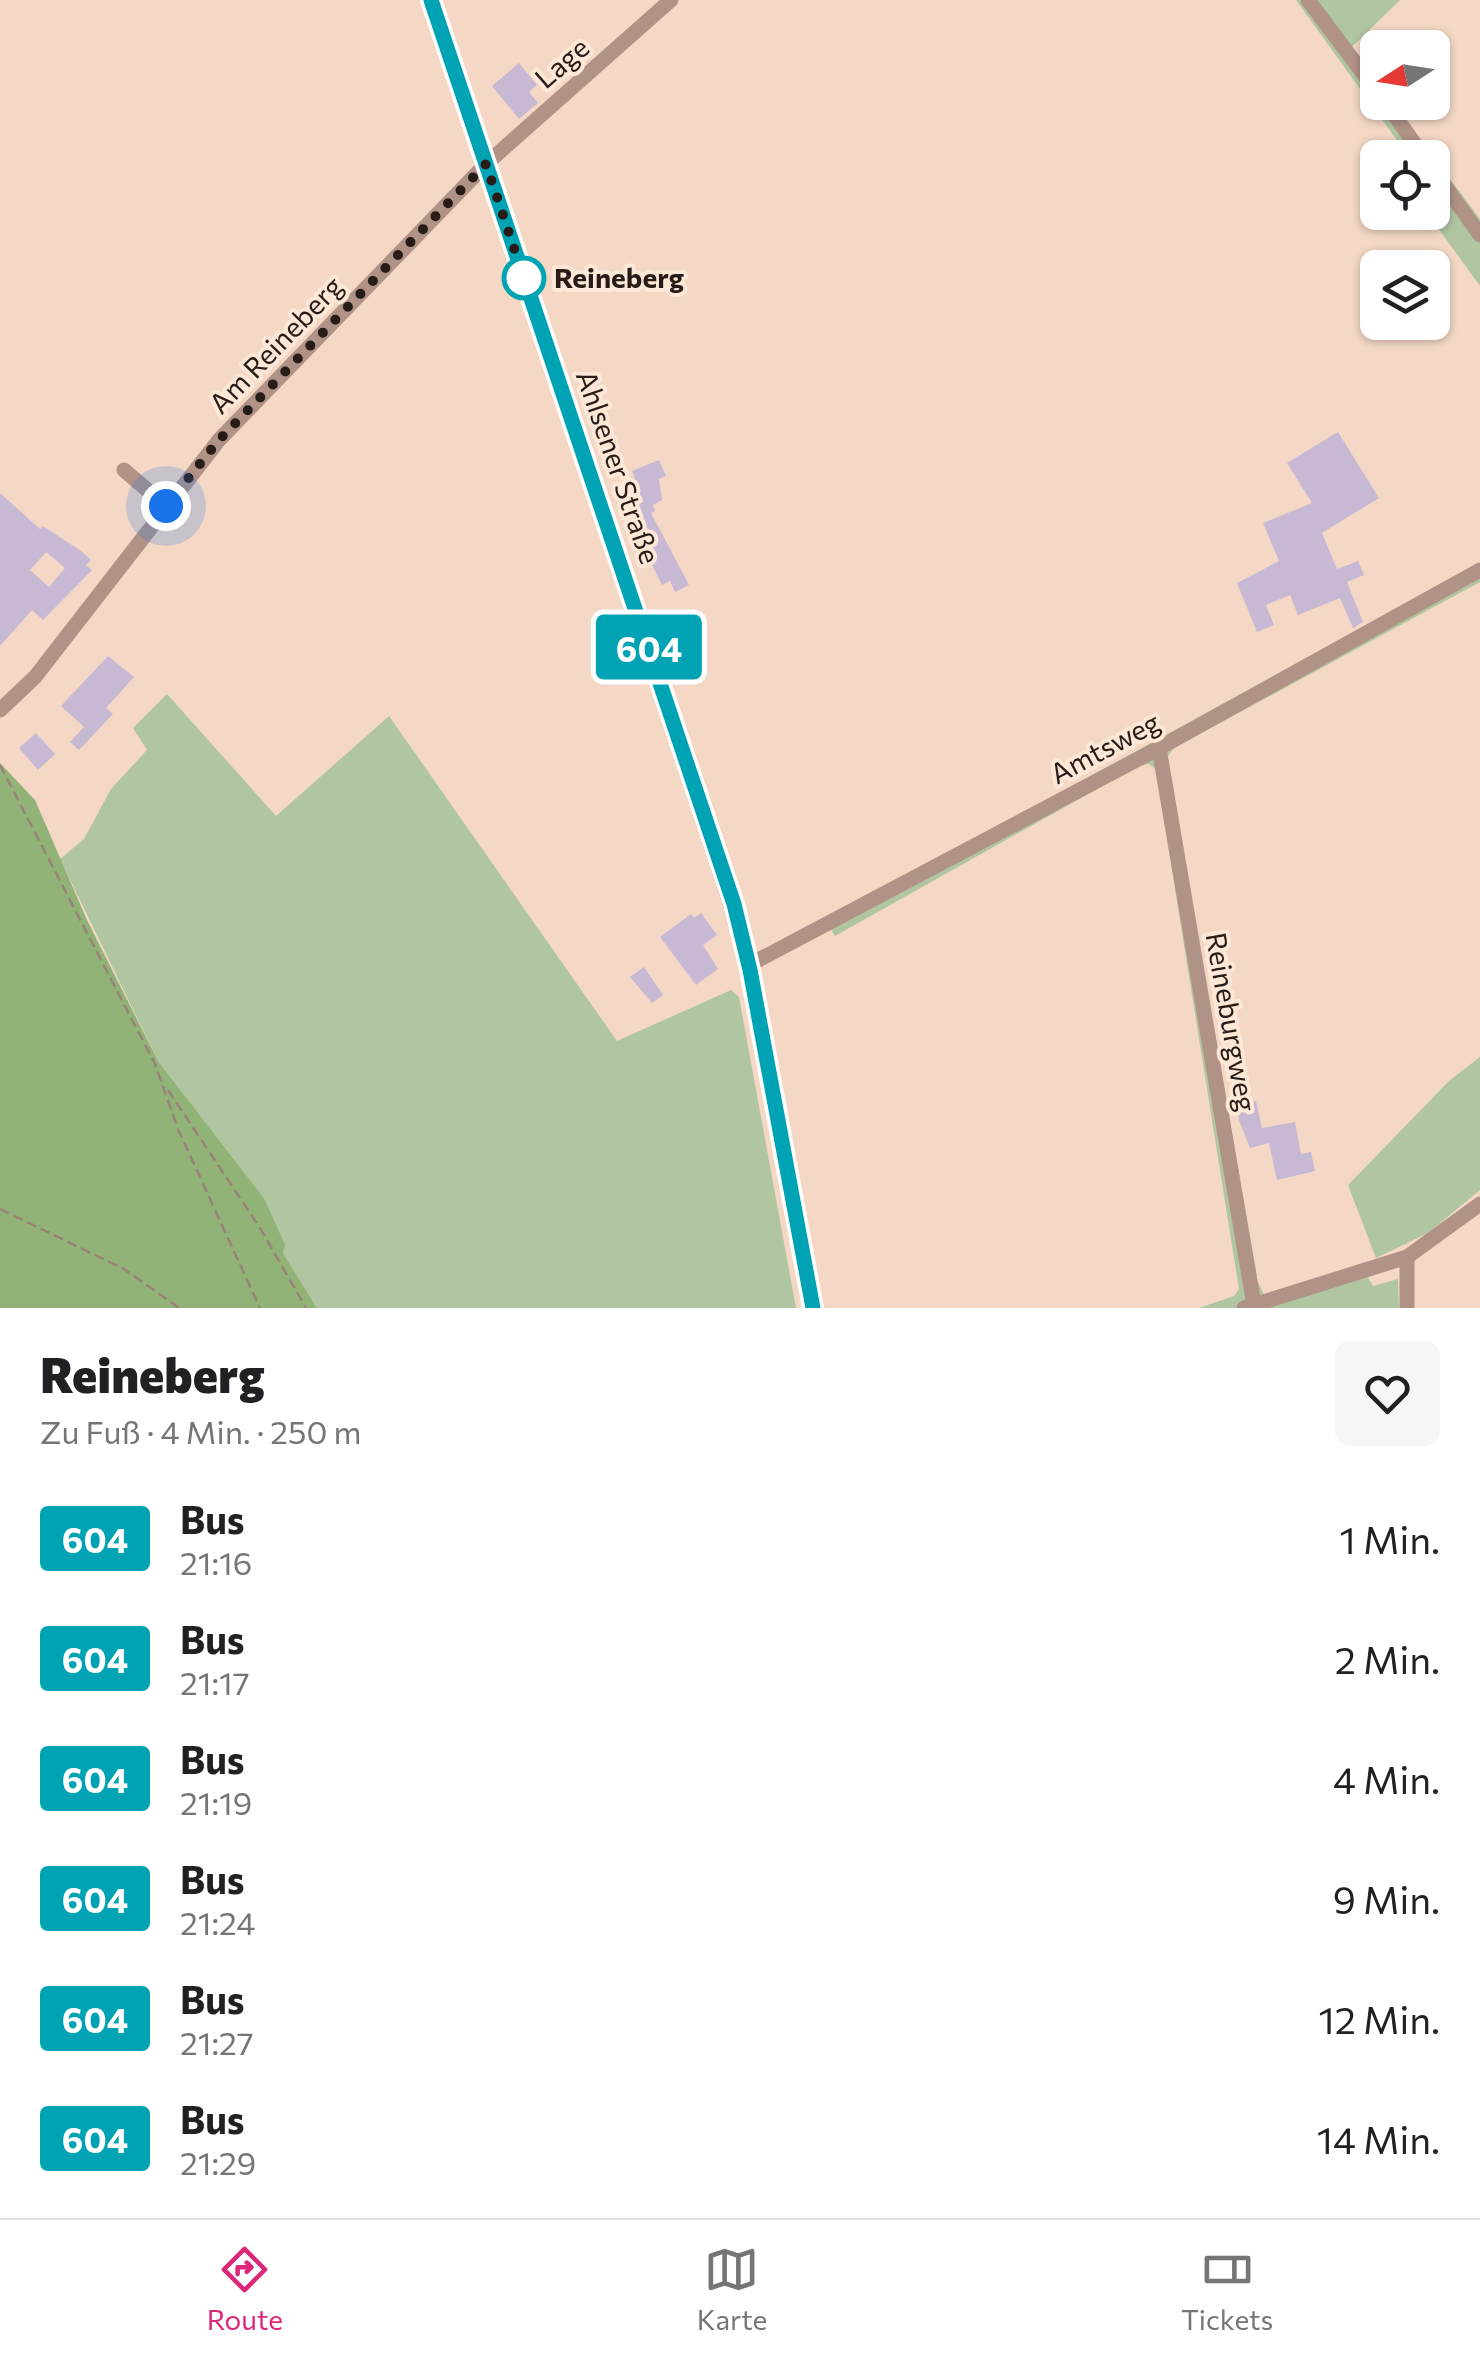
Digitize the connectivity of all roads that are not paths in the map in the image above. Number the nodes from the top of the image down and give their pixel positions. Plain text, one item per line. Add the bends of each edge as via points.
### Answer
1 (431, 0) edge
2 (671, 0) edge
3 (1308, 0) edge
4 (1360, 68) edge
5 (486, 164) junction
6 (1450, 193) edge
7 (1480, 235) edge
8 (124, 470) dead end
9 (166, 506) junction
10 (1480, 570) edge
11 (3, 702) edge
12 (1158, 748) junction
13 (749, 965) junction
14 (1480, 1204) edge
15 (1407, 1257) junction
16 (1248, 1306) edge
17 (813, 1308) edge
18 (1407, 1308) edge

1 - 5 main road, Ahlsener Straße
2 - 5 street, Lage
3 - 4 street
5 - 9 street, Am Reineberg via 219,440
5 - 13 main road, Ahlsener Straße via 712,831
6 - 7 street
8 - 9 street
9 - 11 street, Am Reineberg
10 - 12 street, Amtsweg
12 - 13 street, Amtsweg
12 - 16 street, Reineburgweg
13 - 17 main road, Ahlsener Straße
14 - 15 street, Reineburgweg
15 - 16 street, Reineburgweg
15 - 18 street

